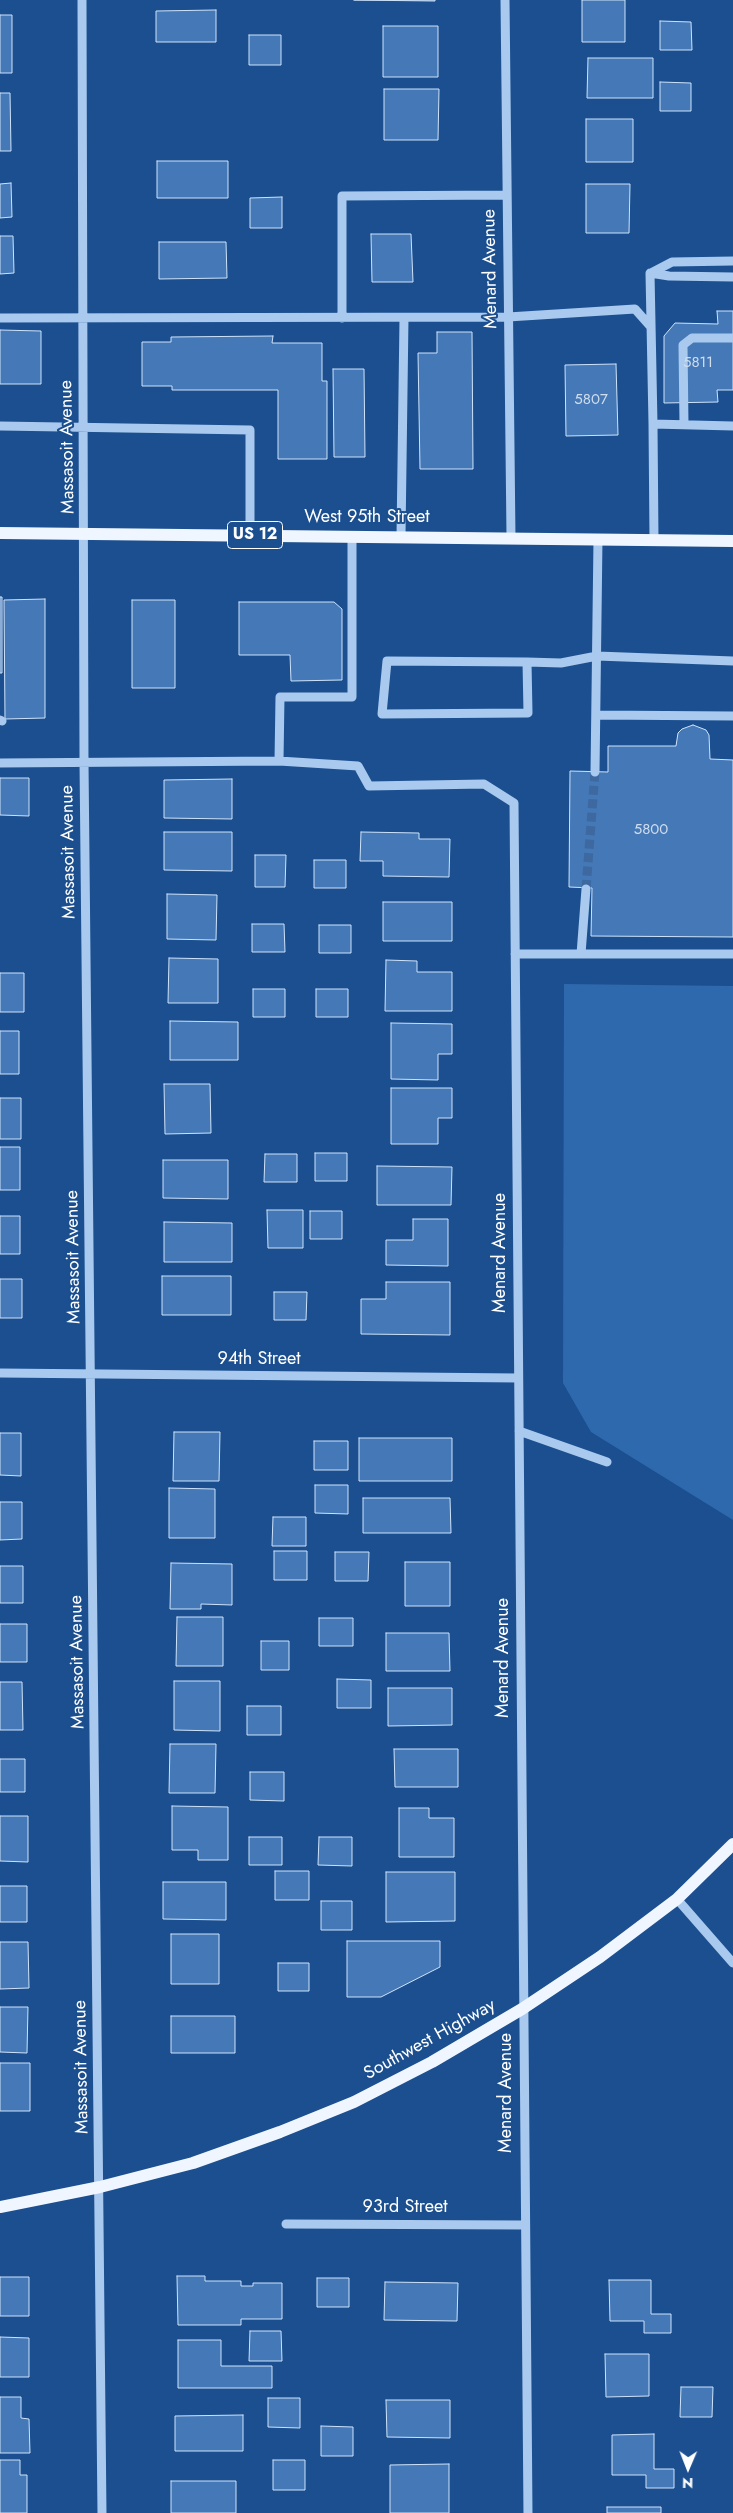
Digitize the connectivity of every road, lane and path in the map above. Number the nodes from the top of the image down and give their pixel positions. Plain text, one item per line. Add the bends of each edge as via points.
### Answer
1 (82, 0) edge
2 (505, 0) edge
3 (507, 195) junction
4 (733, 261) edge
5 (650, 273) junction
6 (733, 277) edge
7 (508, 317) junction
8 (0, 318) edge
9 (342, 318) junction
10 (404, 318) junction
11 (82, 319) junction
12 (651, 327) junction
13 (733, 338) edge
14 (653, 424) junction
15 (684, 424) junction
16 (0, 426) edge
17 (84, 426) junction
18 (733, 426) edge
19 (0, 533) edge
20 (85, 533) junction
21 (250, 535) junction
22 (352, 536) junction
23 (401, 536) junction
24 (510, 537) junction
25 (598, 539) junction
26 (654, 540) junction
27 (733, 541) edge
28 (597, 656) junction
29 (733, 661) edge
30 (527, 662) junction
31 (597, 715) junction
32 (733, 716) edge
33 (279, 761) junction
34 (84, 762) junction
35 (0, 763) edge
36 (595, 772) tunnel mouth
37 (586, 888) tunnel mouth
38 (515, 954) junction
39 (581, 954) junction
40 (733, 954) edge
41 (0, 1374) edge
42 (92, 1375) junction
43 (518, 1378) junction
44 (519, 1431) junction
45 (607, 1462) dead end
46 (733, 1844) edge
47 (677, 1899) junction
48 (733, 1963) edge
49 (522, 2009) junction
50 (100, 2188) junction
51 (0, 2207) edge
52 (286, 2224) dead end
53 (524, 2225) junction
54 (102, 2513) edge
55 (528, 2513) edge

1 - 11 street, Massasoit Avenue
2 - 3 street, Menard Avenue
3 - 7 street, Menard Avenue
3 - 9 street via 342,196
4 - 5 street via 672,262
5 - 6 street
5 - 12 street
7 - 10 street
7 - 12 street via 635,309
7 - 24 street, Menard Avenue
8 - 11 street
9 - 10 street
9 - 11 street
10 - 23 street
11 - 17 street, Massasoit Avenue
12 - 14 street
13 - 15 street via 692,338 683,345
14 - 15 street
14 - 26 street
15 - 18 street
16 - 17 street
17 - 20 street, Massasoit Avenue
17 - 21 street via 250,430
19 - 20 main road, West 95th Street / US 12
20 - 21 main road, West 95th Street / US 12
20 - 34 street, Massasoit Avenue
21 - 22 main road, West 95th Street / US 12
22 - 23 main road, West 95th Street / US 12
22 - 33 street via 352,697 280,697
23 - 24 main road, West 95th Street / US 12
24 - 25 main road, West 95th Street / US 12
25 - 26 main road, West 95th Street / US 12
25 - 28 street
26 - 27 main road, West 95th Street / US 12
28 - 29 street
28 - 30 street via 561,663
28 - 31 street
30 - 30 street via 387,661 382,714 528,713
31 - 32 street
31 - 36 street
33 - 34 street
33 - 38 street, Menard Avenue via 358,766 369,786 484,784 514,804
34 - 35 street
34 - 42 street, Massasoit Avenue
37 - 39 street
38 - 39 street
38 - 43 street, Menard Avenue
39 - 40 street
41 - 42 street, 94th Street
42 - 43 street, 94th Street
42 - 50 street, Massasoit Avenue
43 - 44 street, Menard Avenue
44 - 45 street
44 - 49 street, Menard Avenue
46 - 47 main road, Southwest Highway
47 - 48 street
47 - 49 main road, Southwest Highway via 600,1957
49 - 50 main road, Southwest Highway via 432,2062 354,2102 193,2163
49 - 53 street, Menard Avenue
50 - 51 main road, Southwest Highway
50 - 54 street, Massasoit Avenue
52 - 53 street, 93rd Street
53 - 55 street, Menard Avenue

